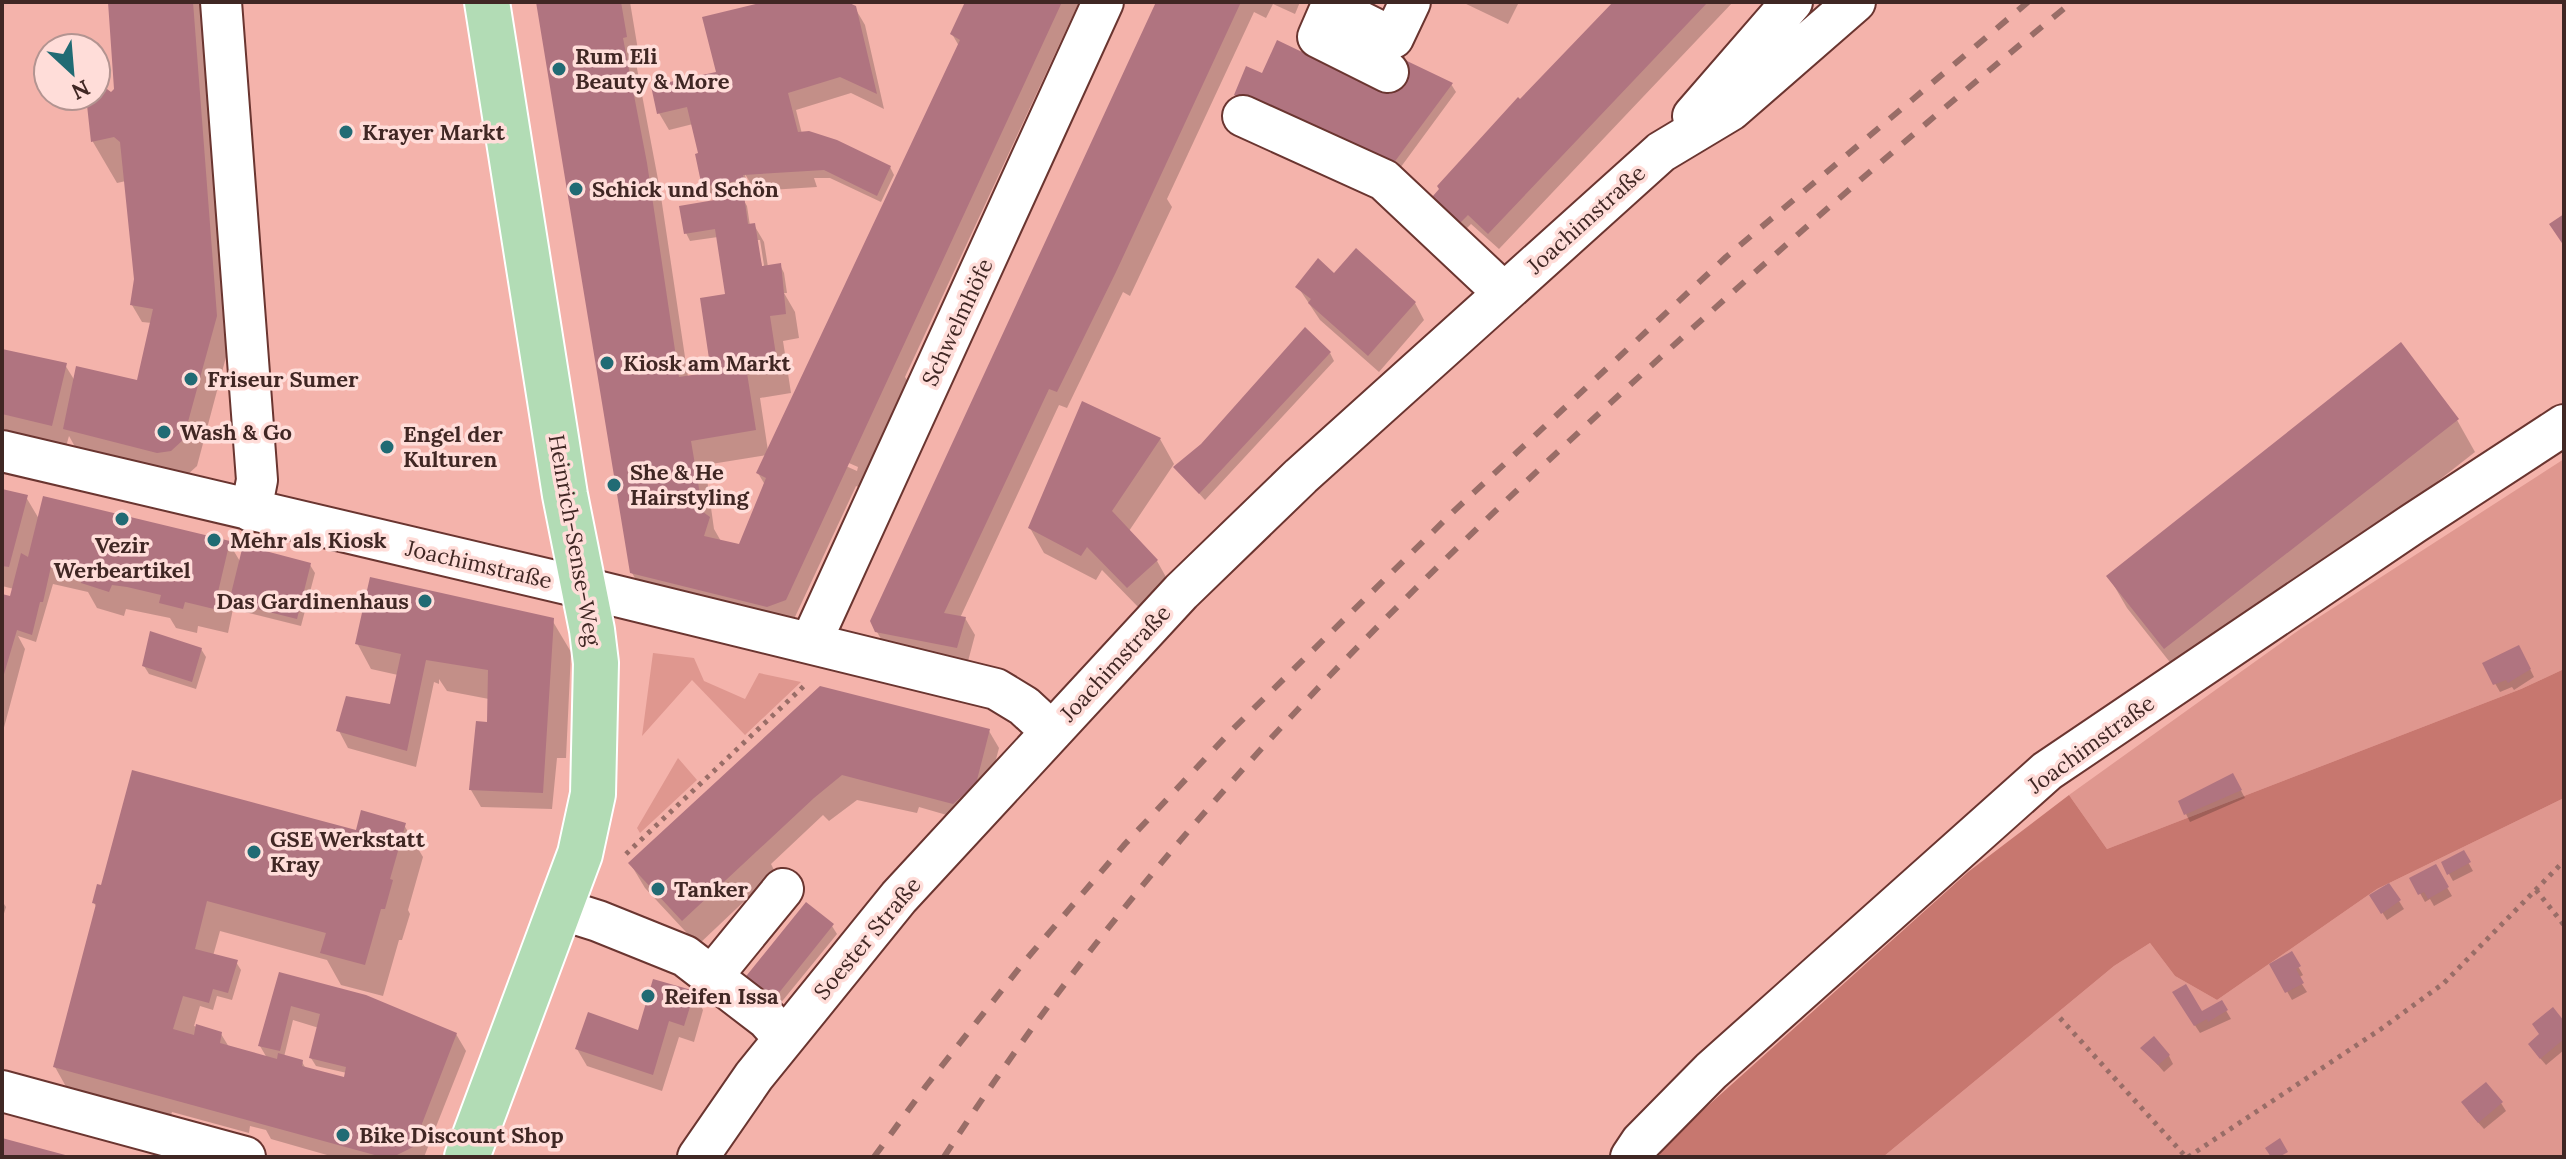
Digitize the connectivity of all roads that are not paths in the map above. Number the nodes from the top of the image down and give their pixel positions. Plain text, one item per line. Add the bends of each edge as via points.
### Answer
1 (221, 2) edge
2 (487, 2) edge
3 (1103, 2) edge
4 (1410, 2) edge
5 (1792, 2) edge
6 (1855, 2) edge
7 (1332, 5) edge
8 (1388, 72) dead end
9 (1243, 116) dead end
10 (1661, 152) junction
11 (1503, 292) junction
12 (2564, 425) edge
13 (2, 451) edge
14 (251, 511) junction
15 (584, 588) junction
16 (820, 645) junction
17 (1051, 731) junction
18 (783, 889) dead end
19 (560, 909) junction
20 (712, 976) junction
21 (784, 1038) junction
22 (2, 1091) edge
23 (245, 1157) edge
24 (467, 1157) edge
25 (698, 1157) edge
26 (1631, 1157) edge

1 - 14 street via 257,480
2 - 15 main road, Heinrich-Sense-Weg
3 - 16 street, Schwelmhöfe
4 - 7 street via 1393,38
5 - 10 street
6 - 10 street, Joachimstraße via 1731,110
7 - 8 street via 1318,37
9 - 11 street via 1384,180
10 - 11 street, Joachimstraße
11 - 17 street, Joachimstraße via 1301,476
12 - 26 street, Joachimstraße via 2047,771 1711,1071
13 - 14 street, Joachimstraße
14 - 15 street, Joachimstraße
15 - 16 street, Joachimstraße
15 - 19 main road, Heinrich-Sense-Weg via 596,663 593,794 580,854
16 - 17 street, Joachimstraße via 996,689
17 - 21 street, Soester Straße via 899,897
18 - 20 street
19 - 20 street via 685,956
19 - 24 main road, Heinrich-Sense-Weg
20 - 21 street
21 - 25 street, Soester Straße
22 - 23 street

